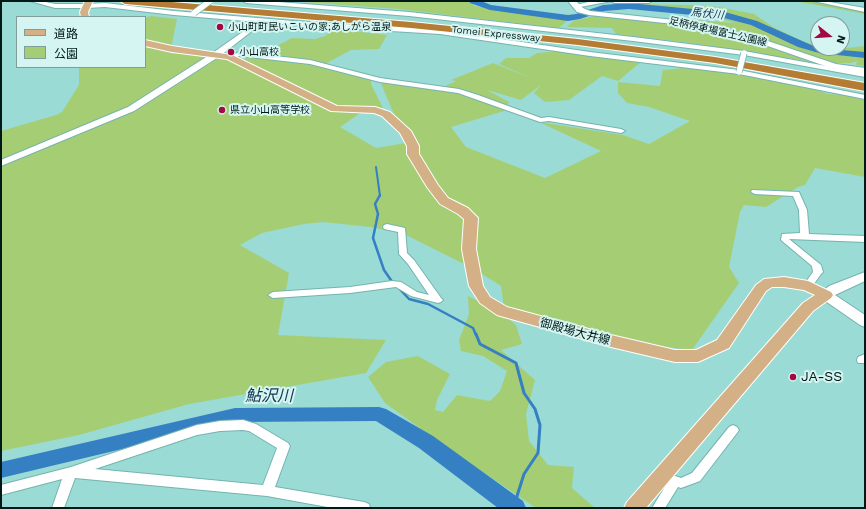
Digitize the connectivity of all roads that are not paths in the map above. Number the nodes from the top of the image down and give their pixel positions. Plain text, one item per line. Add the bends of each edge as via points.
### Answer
1 (33, 1) edge
2 (125, 1) edge
3 (173, 1) edge
4 (210, 1) edge
5 (246, 1) edge
6 (609, 1) edge
7 (614, 1) edge
8 (649, 1) edge
9 (816, 1) edge
10 (88, 3) edge
11 (576, 6) edge
12 (865, 10) edge
13 (192, 14) junction
14 (85, 16) edge
15 (263, 20) junction
16 (146, 43) edge
17 (744, 53) junction
18 (223, 55) junction
19 (865, 71) edge
20 (739, 72) junction
21 (865, 75) edge
22 (865, 81) edge
23 (865, 87) edge
24 (865, 97) edge
25 (621, 131) dead end
26 (1, 163) edge
27 (755, 192) dead end
28 (387, 227) dead end
29 (805, 236) junction
30 (865, 239) edge
31 (865, 276) edge
32 (808, 286) junction
33 (273, 295) dead end
34 (826, 295) junction
35 (865, 322) edge
36 (733, 430) dead end
37 (71, 472) junction
38 (1, 490) edge
39 (267, 491) junction
40 (639, 506) edge
41 (58, 508) edge
42 (364, 508) edge
43 (658, 508) edge

1 - 10 street via 55,6
2 - 23 highway, Tomei Expressway via 564,41 715,60
3 - 22 highway, Tomei Expressway via 573,36 740,59
4 - 13 street, bridge
5 - 17 street via 409,14
6 - 11 street
7 - 8 street
9 - 12 street
10 - 13 street
10 - 14 main road
11 - 19 main road, 足柄停車場富士公園線 via 597,14 693,24 762,41 834,66
13 - 15 street
15 - 18 street
15 - 20 street via 440,32
16 - 18 main road, 御殿場大井線
17 - 20 street, bridge
17 - 21 street
18 - 25 street via 240,54 310,62 380,80 465,93 540,120 549,119
18 - 26 street via 131,109
18 - 32 main road, 御殿場大井線 via 335,109 381,111 405,131 413,146 413,154 433,187 444,201 463,210 471,218 469,249 476,286 485,300 502,311 618,343 675,356 698,356 723,344 761,288 769,282
20 - 24 street
27 - 29 street via 796,194 803,210
28 - 33 street via 402,230 403,254 438,300 414,294 394,284
29 - 30 street
29 - 32 street via 785,236 785,240 816,265 818,272
31 - 34 main road
32 - 34 main road, 御殿場大井線
34 - 35 main road
34 - 40 main road via 808,307
36 - 43 street via 696,477 681,483 675,481
37 - 38 street
37 - 39 street
37 - 39 street via 197,430 243,425 252,427 284,446
37 - 41 street
39 - 42 street

